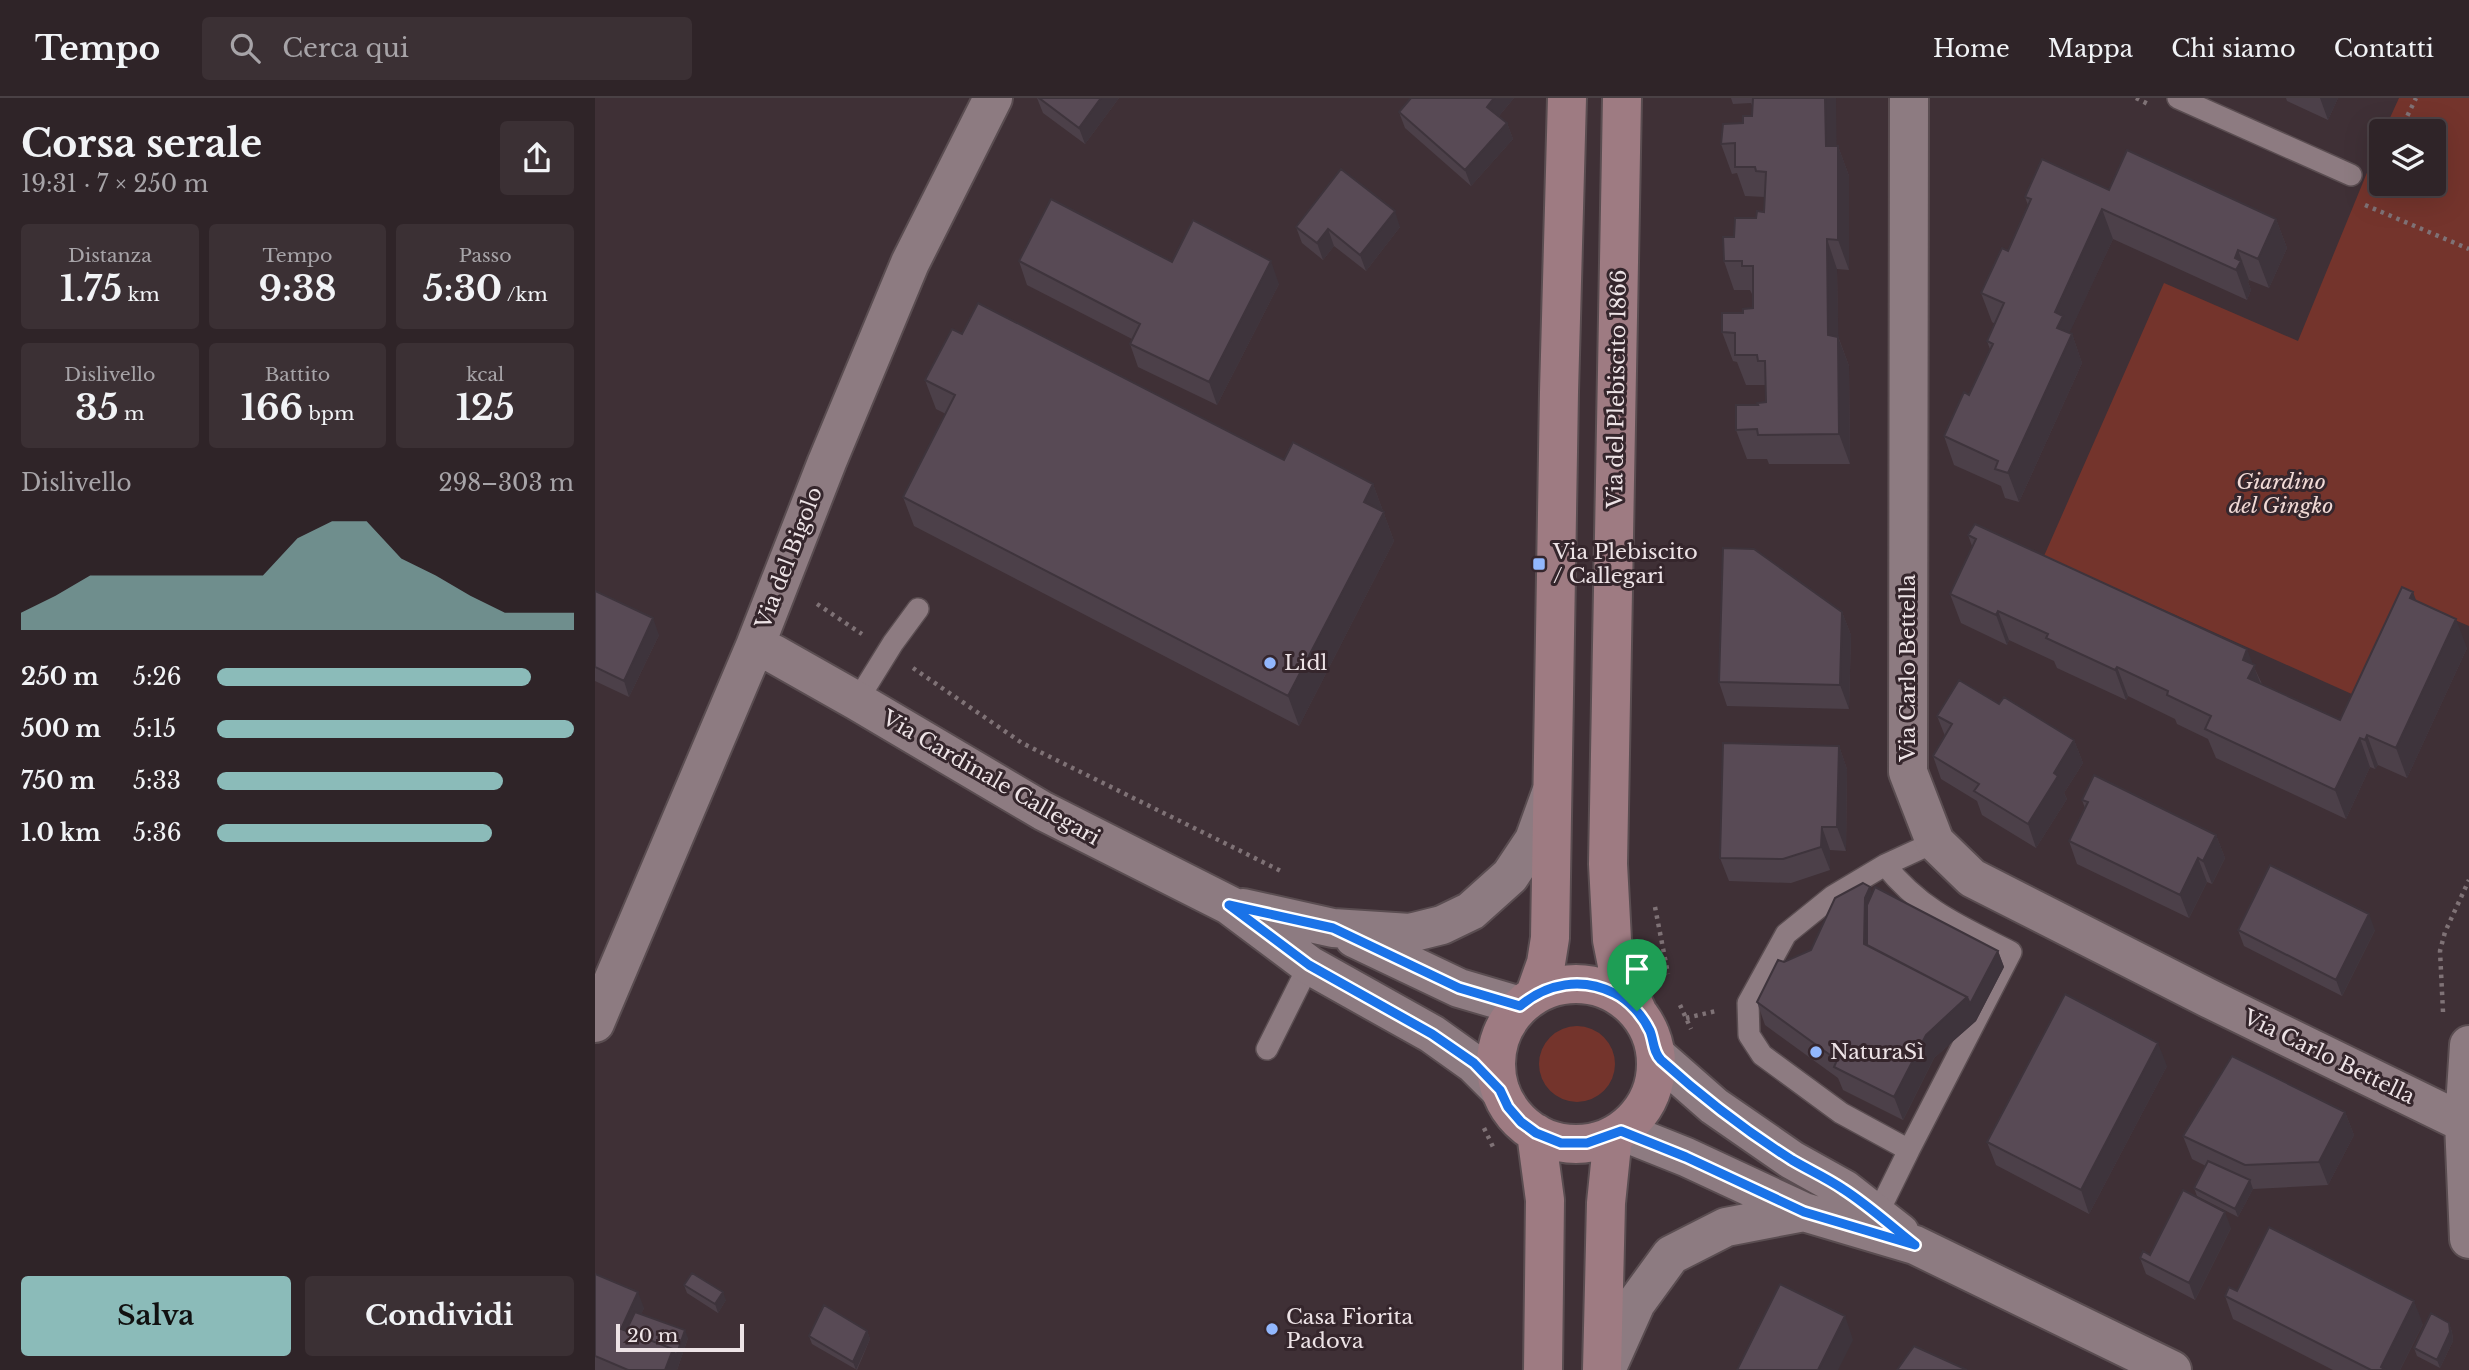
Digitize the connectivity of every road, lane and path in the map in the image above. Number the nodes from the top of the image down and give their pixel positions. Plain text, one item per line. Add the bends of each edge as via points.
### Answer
1 (993, 98) edge
2 (1567, 98) edge
3 (1622, 98) edge
4 (1909, 98) edge
5 (2178, 98) edge
6 (2416, 98) edge
7 (2406, 119) edge
8 (2351, 175) dead end
9 (918, 609) dead end
10 (755, 646) junction
11 (914, 669) dead end
12 (857, 701) junction
13 (1552, 791) junction
14 (1935, 842) junction
15 (1885, 865) junction
16 (1290, 876) dead end
17 (2469, 880) edge
18 (1229, 905) junction
19 (1333, 928) junction
20 (1660, 938) dead end
21 (1309, 965) junction
22 (1670, 980) dead end
23 (1675, 993) dead end
24 (1527, 1000) junction
25 (1637, 1011) junction
26 (2443, 1017) dead end
27 (595, 1023) edge
28 (1696, 1039) dead end
29 (2469, 1045) edge
30 (1267, 1049) dead end
31 (1656, 1055) junction
32 (1500, 1090) junction
33 (2464, 1123) junction
34 (1536, 1133) junction
35 (1617, 1133) junction
36 (1909, 1150) junction
37 (1804, 1212) junction
38 (1873, 1223) junction
39 (2469, 1239) edge
40 (1543, 1370) edge
41 (1604, 1370) edge
42 (2172, 1370) edge

1 - 10 street, Via del Bigolo via 910,263
2 - 13 main road
3 - 25 main road, Via del Plebiscito 1866 via 1608,864 1612,940 1618,970
4 - 14 street, Via Carlo Bettella via 1908,772
5 - 8 lane
6 - 7 path
9 - 12 lane
10 - 12 street, Via Cardinale Callegari
10 - 27 street, Via del Bigolo
11 - 16 path via 1022,743
12 - 18 street, Via Cardinale Callegari via 1043,811
13 - 19 street, Via Cardinale Callegari via 1535,840 1510,876 1471,911 1411,933
13 - 24 main road via 1550,937 1546,963
14 - 15 lane
14 - 33 street, Via Carlo Bettella via 1972,878
15 - 36 lane via 1902,886 1937,914 2011,953
15 - 36 lane via 1833,896 1786,934 1748,1003 1749,1035 1762,1055 1840,1113
17 - 26 path via 2440,951
18 - 19 street, Via Cardinale Callegari
18 - 21 street, Via Cardinale Callegari
19 - 24 street, Via Cardinale Callegari via 1459,988
20 - 22 path
21 - 30 lane
21 - 32 street, Via Cardinale Callegari via 1432,1034 1474,1063
23 - 28 path
24 - 25 main road via 1561,984 1589,984 1615,993
24 - 32 main road via 1508,1020 1498,1045
25 - 31 main road via 1650,1032
29 - 33 street
31 - 35 main road via 1656,1077 1649,1098
31 - 38 street via 1714,1107 1844,1189
32 - 34 main road via 1508,1107
33 - 39 street
34 - 35 main road via 1561,1143 1587,1143
34 - 40 main road via 1545,1200
35 - 37 street via 1686,1157
35 - 41 main road via 1606,1203
36 - 38 lane
37 - 38 street
37 - 41 street via 1726,1227 1671,1255 1636,1303
38 - 42 street

